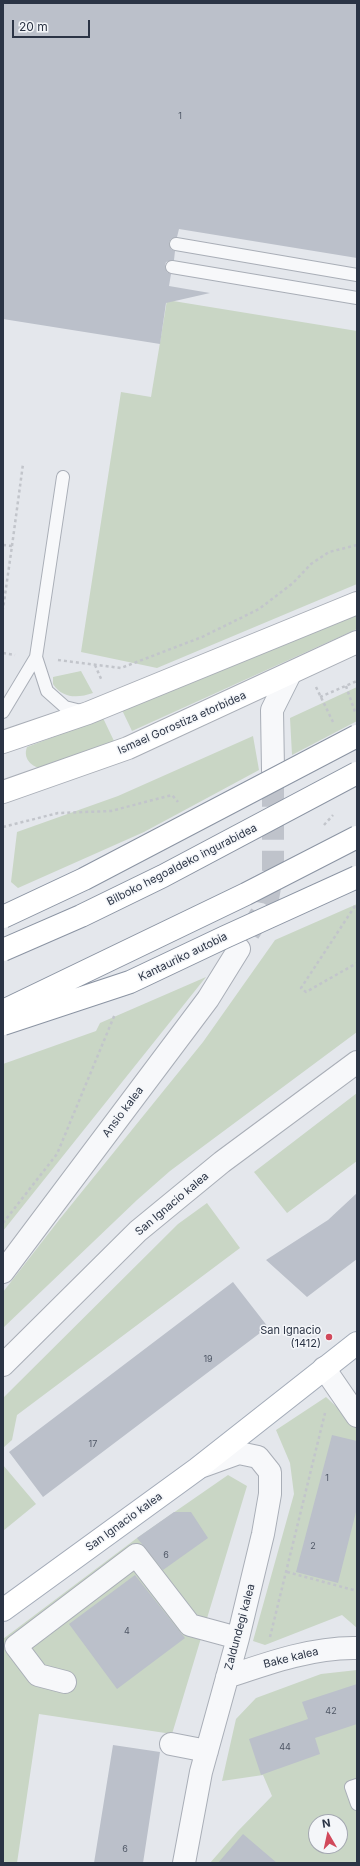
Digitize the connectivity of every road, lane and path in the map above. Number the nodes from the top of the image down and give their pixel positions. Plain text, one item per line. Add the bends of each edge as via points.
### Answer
1 (176, 244) dead end
2 (172, 267) dead end
3 (357, 275) edge
4 (357, 298) edge
5 (24, 464) dead end
6 (63, 477) dead end
7 (3, 545) edge
8 (357, 545) edge
9 (12, 546) junction
10 (357, 603) edge
11 (3, 609) edge
12 (357, 642) edge
13 (36, 657) junction
14 (290, 674) junction
15 (357, 681) edge
16 (346, 686) junction
17 (3, 712) edge
18 (88, 713) junction
19 (357, 716) edge
20 (334, 725) dead end
21 (357, 736) edge
22 (3, 742) edge
23 (273, 770) tunnel mouth
24 (357, 774) edge
25 (3, 792) edge
26 (24, 822) dead end
27 (3, 827) edge
28 (357, 837) edge
29 (357, 877) edge
30 (357, 902) edge
31 (3, 917) edge
32 (239, 949) tunnel mouth
33 (3, 950) edge
34 (357, 963) edge
35 (3, 1011) edge
36 (3, 1024) edge
37 (357, 1062) edge
38 (3, 1272) edge
39 (357, 1343) edge
40 (3, 1365) edge
41 (328, 1375) junction
42 (357, 1416) edge
43 (197, 1469) junction
44 (287, 1572) junction
45 (357, 1591) edge
46 (3, 1610) edge
47 (238, 1638) junction
48 (357, 1648) edge
49 (263, 1665) junction
50 (227, 1677) junction
51 (65, 1682) dead end
52 (171, 1744) dead end
53 (207, 1751) junction
54 (357, 1785) edge
55 (357, 1804) edge
56 (184, 1863) edge

1 - 3 lane
2 - 4 lane
5 - 9 path
6 - 13 lane
7 - 9 path
8 - 13 path via 329,552 311,564 293,583 259,609 202,637 121,668
9 - 11 path
10 - 18 main road
12 - 14 main road, Ismael Gorostiza etorbidea
13 - 17 lane
13 - 18 lane via 47,692 65,706
14 - 23 street via 272,710
14 - 25 main road, Ismael Gorostiza etorbidea via 128,748
15 - 16 path
16 - 19 path
16 - 20 path via 320,697
18 - 22 main road
21 - 31 main road, bridge via 105,868
24 - 33 main road, Bilboko hegoaldeko ingurabidea, bridge via 163,876
26 - 27 path
28 - 35 main road, bridge via 246,894
29 - 36 main road, Kantauriko autobia, bridge via 130,982
30 - 34 path via 301,988 306,992
32 - 38 street, Ansio kalea via 208,1000
37 - 40 street, San Ignacio kalea via 222,1162 138,1231
39 - 41 main road, San Ignacio kalea
41 - 42 street
41 - 43 main road, San Ignacio kalea
41 - 44 path
43 - 46 main road, San Ignacio kalea
43 - 47 street, Zaldundegi kalea via 239,1453 258,1457 270,1472 270,1494 263,1534
44 - 45 path
44 - 49 path
47 - 50 street, Zaldundegi kalea
47 - 51 street via 190,1625 136,1555 16,1646 38,1675
48 - 49 street, Bake kalea via 320,1650
49 - 50 street, Bake kalea
50 - 53 street, Zaldundegi kalea
52 - 53 street
53 - 56 street, Zaldundegi kalea
54 - 55 lane via 351,1787

